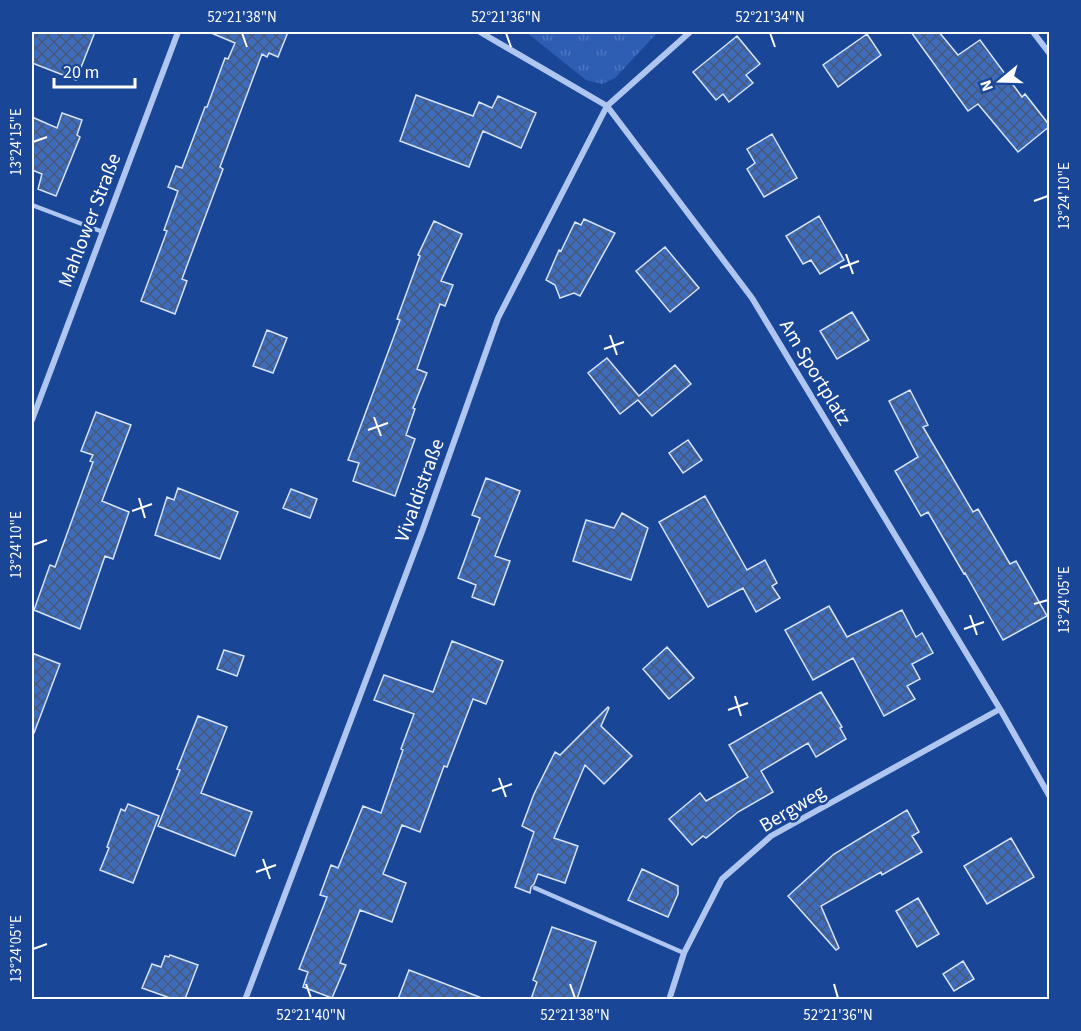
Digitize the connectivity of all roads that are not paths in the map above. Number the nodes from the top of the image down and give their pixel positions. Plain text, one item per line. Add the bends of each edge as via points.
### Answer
1 (178, 32) edge
2 (480, 32) edge
3 (690, 32) edge
4 (1033, 32) edge
5 (1050, 54) edge
6 (606, 106) junction
7 (32, 205) edge
8 (103, 232) junction
9 (32, 420) edge
10 (1000, 709) junction
11 (1050, 797) edge
12 (535, 888) dead end
13 (684, 953) junction
14 (245, 999) edge
15 (669, 999) edge

1 - 8 street, Mahlower Straße
2 - 6 street, Am Sportplatz
3 - 6 street, Vivaldistraße
4 - 5 street
6 - 10 street, Am Sportplatz via 752,298
6 - 14 street, Vivaldistraße via 498,318 423,529
7 - 8 lane
8 - 9 street, Mahlower Straße
10 - 11 street, Am Sportplatz
10 - 13 street, Bergweg via 771,836 722,879
12 - 13 lane
13 - 15 street, Bergweg

